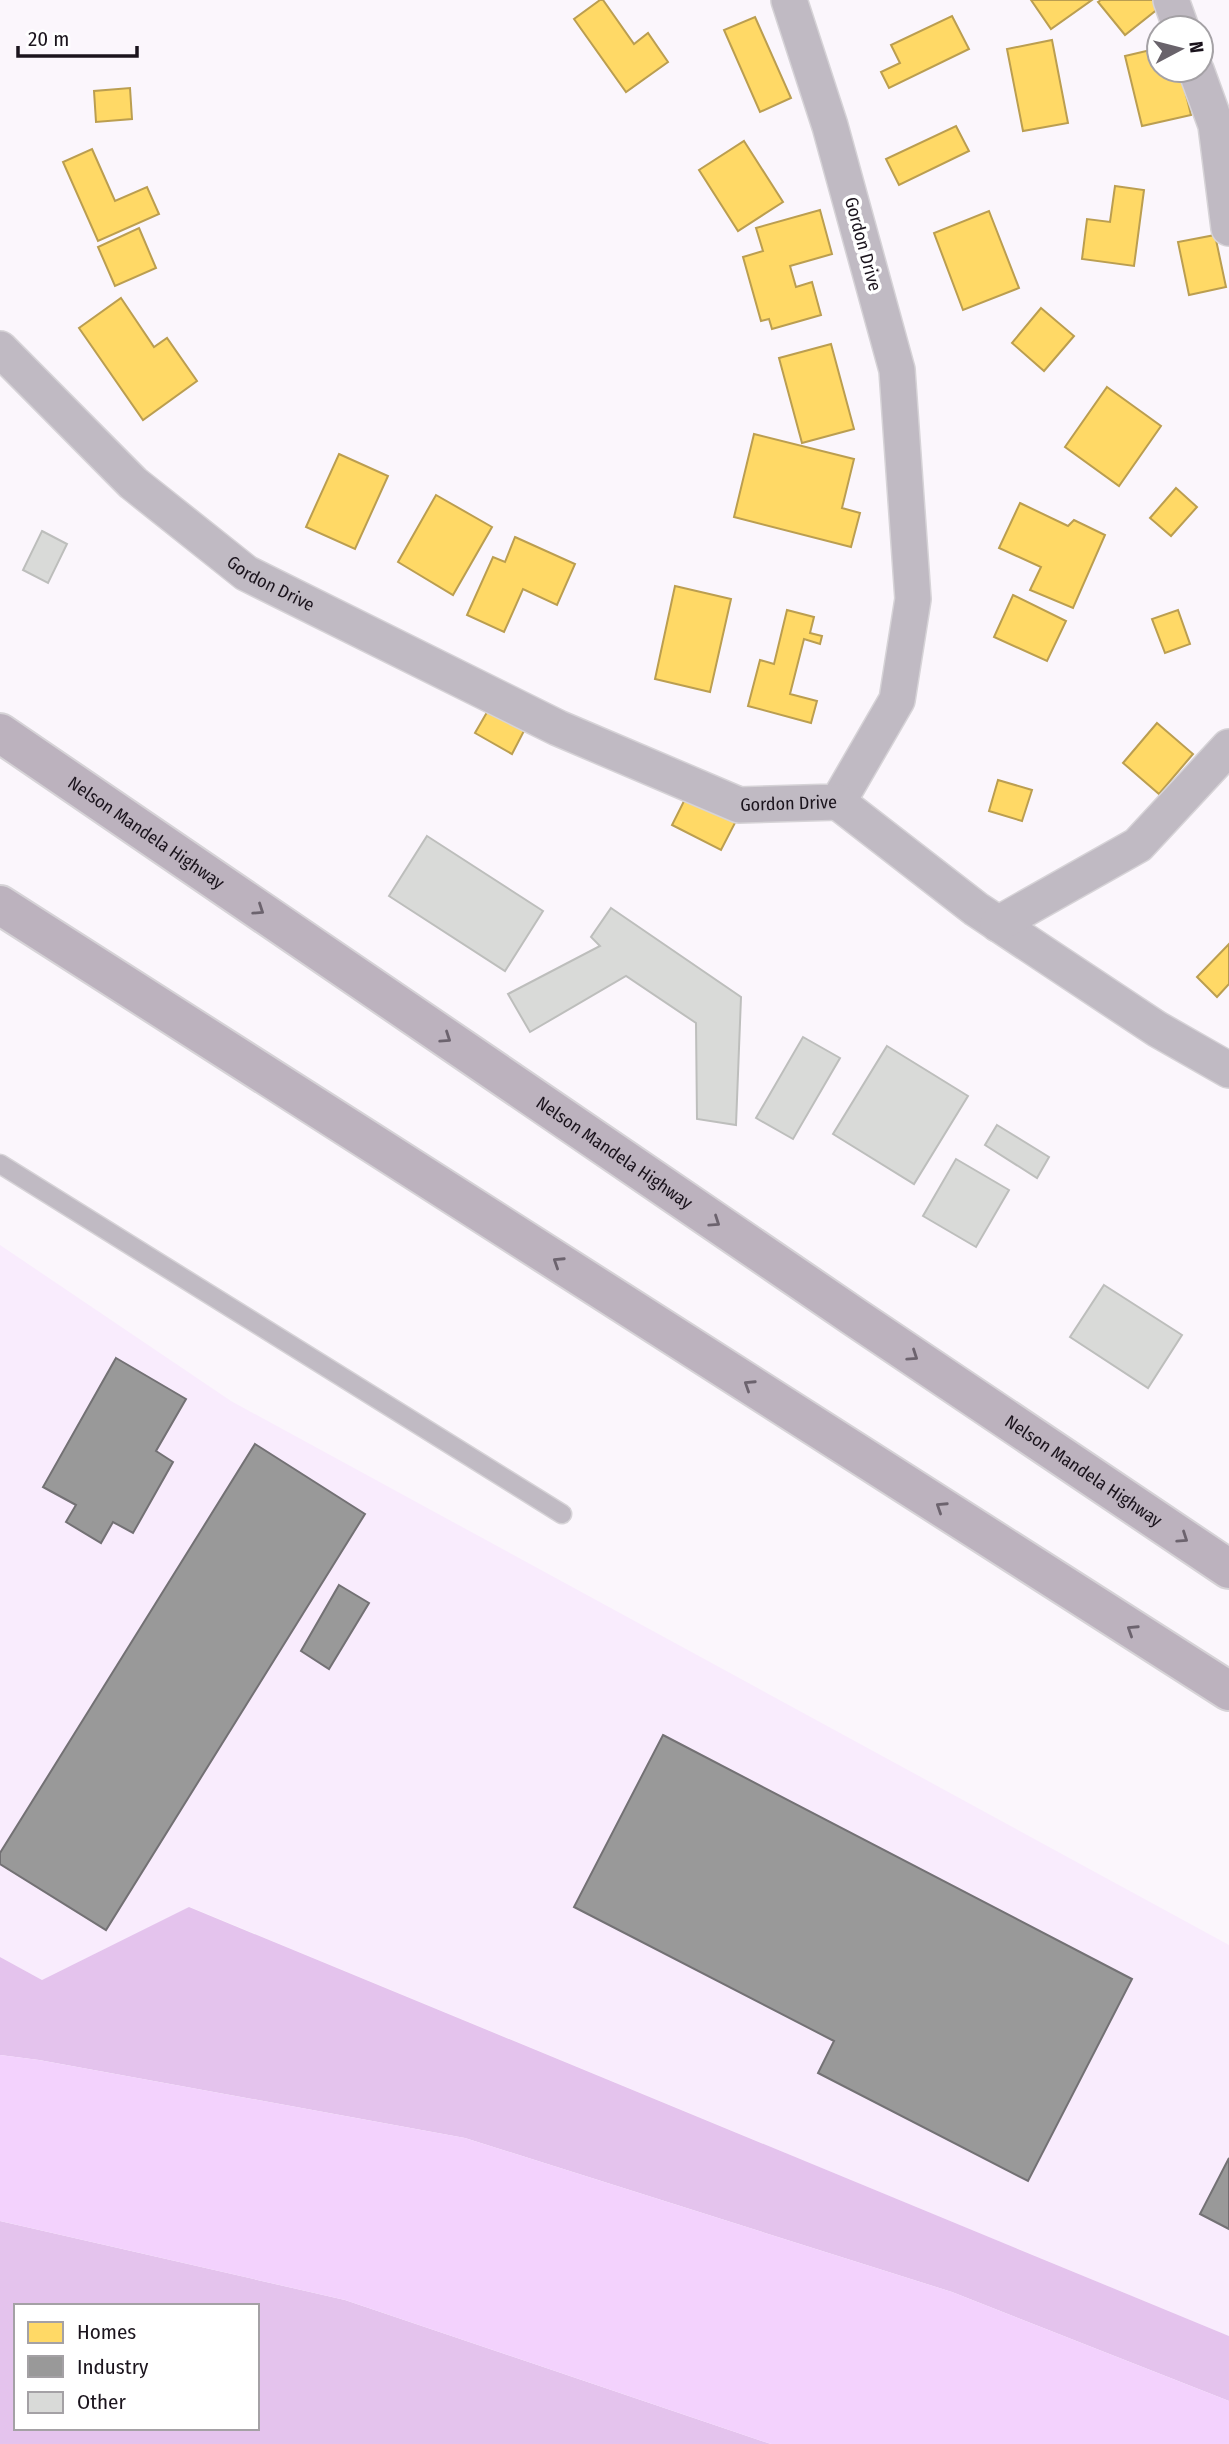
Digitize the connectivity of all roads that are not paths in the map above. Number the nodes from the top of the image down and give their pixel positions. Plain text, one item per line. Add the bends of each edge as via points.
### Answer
1 (789, 0) edge
2 (1201, 84) edge
3 (1229, 228) edge
4 (0, 349) edge
5 (0, 733) edge
6 (1229, 747) edge
7 (838, 802) junction
8 (0, 905) edge
9 (998, 923) junction
10 (1229, 1070) edge
11 (0, 1164) edge
12 (562, 1514) dead end
13 (1229, 1569) edge
14 (1229, 1691) edge

1 - 7 street, Gordon Drive via 830,126 897,370 913,599 897,700
2 - 3 street via 1216,125
4 - 7 street, Gordon Drive via 133,483 246,573 558,728 739,805
5 -> 13 highway, Nelson Mandela Highway
6 - 9 street via 1138,845
7 - 9 street
14 -> 8 highway
9 - 10 street via 1157,1029
11 - 12 lane

